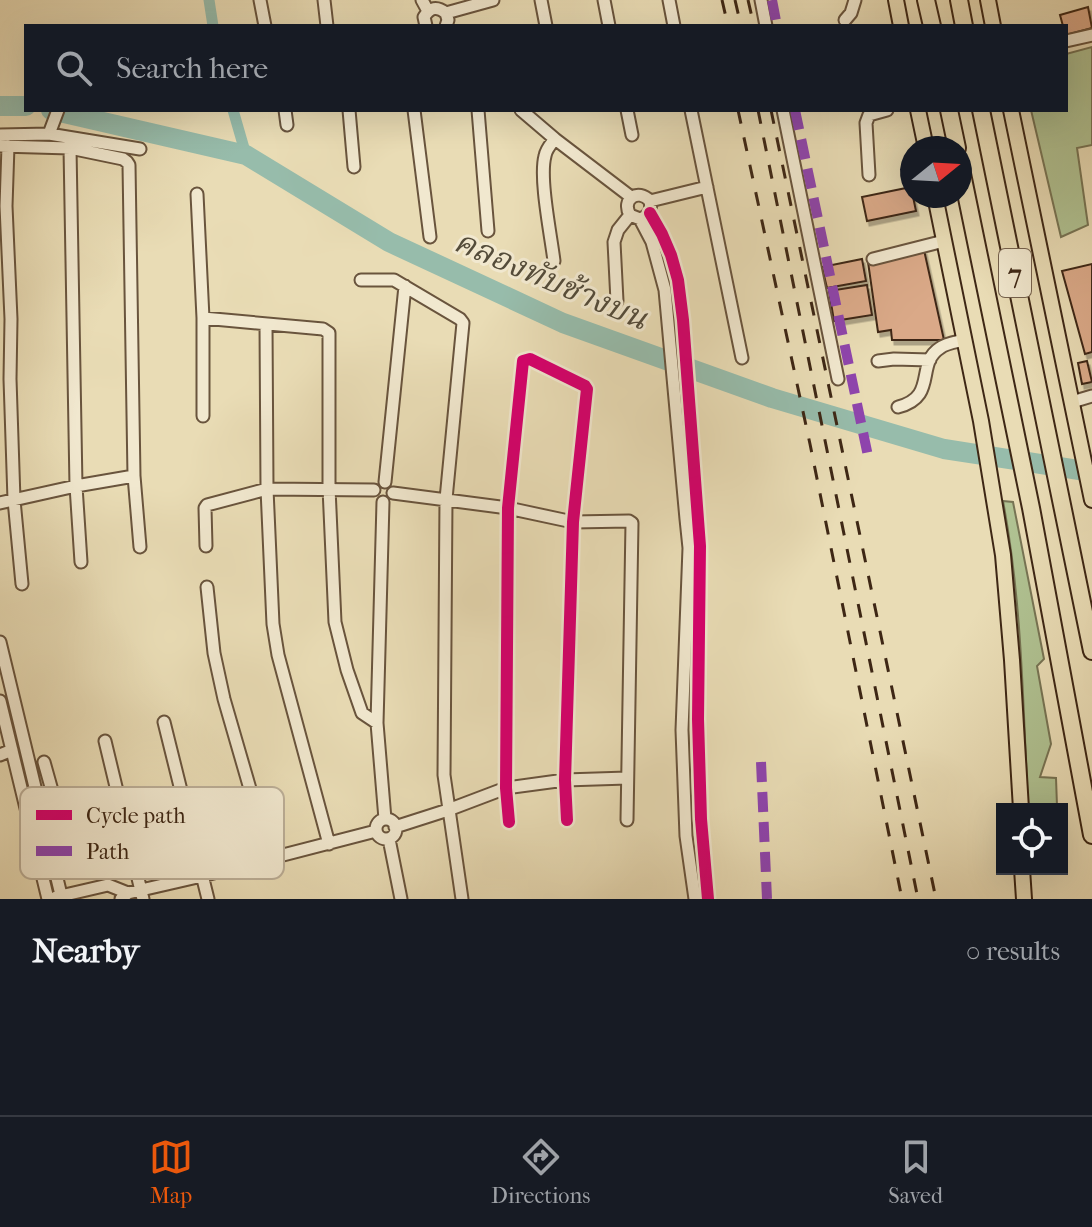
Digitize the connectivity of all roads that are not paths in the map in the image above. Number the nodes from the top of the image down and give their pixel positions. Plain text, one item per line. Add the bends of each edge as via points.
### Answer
1 (260, 0) edge
2 (324, 0) edge
3 (493, 0) edge
4 (541, 0) edge
5 (604, 0) edge
6 (669, 0) edge
7 (761, 0) edge
8 (855, 0) edge
9 (896, 0) edge
10 (926, 0) edge
11 (959, 0) edge
12 (988, 0) edge
13 (470, 2) edge
14 (425, 6) edge
15 (446, 20) edge
16 (845, 20) dead end
17 (265, 24) edge
18 (327, 24) edge
19 (546, 24) edge
20 (609, 24) edge
21 (674, 24) edge
22 (766, 24) edge
23 (901, 24) edge
24 (932, 24) edge
25 (964, 24) edge
26 (993, 24) edge
27 (1092, 35) edge
28 (1068, 41) edge
29 (57, 112) edge
30 (285, 112) edge
31 (349, 112) edge
32 (414, 112) edge
33 (478, 112) edge
34 (523, 112) edge
35 (627, 112) edge
36 (691, 112) edge
37 (783, 112) edge
38 (880, 112) edge
39 (918, 112) edge
40 (949, 112) edge
41 (981, 112) edge
42 (1011, 112) edge
43 (287, 125) dead end
44 (50, 129) junction
45 (0, 135) edge
46 (632, 135) dead end
47 (923, 136) edge
48 (954, 136) edge
49 (555, 139) junction
50 (4, 146) edge
51 (70, 148) junction
52 (140, 149) dead end
53 (354, 167) dead end
54 (869, 175) dead end
55 (707, 187) junction
56 (197, 194) dead end
57 (631, 197) junction
58 (3, 206) edge
59 (937, 208) edge
60 (969, 208) edge
61 (642, 212) junction
62 (488, 231) dead end
63 (430, 237) dead end
64 (944, 241) junction
65 (873, 259) dead end
66 (554, 261) dead end
67 (4, 264) edge
68 (361, 280) dead end
69 (405, 286) junction
70 (617, 301) dead end
71 (203, 318) junction
72 (6, 319) edge
73 (683, 320) junction
74 (669, 321) junction
75 (266, 324) junction
76 (964, 340) junction
77 (742, 358) dead end
78 (930, 360) junction
79 (878, 361) dead end
80 (5, 379) edge
81 (838, 379) dead end
82 (1092, 396) edge
83 (1072, 402) junction
84 (898, 407) dead end
85 (203, 416) dead end
86 (134, 476) junction
87 (385, 482) junction
88 (76, 486) junction
89 (329, 488) junction
90 (267, 489) junction
91 (374, 490) junction
92 (393, 493) junction
93 (446, 499) junction
94 (14, 500) junction
95 (1092, 500) edge
96 (383, 502) junction
97 (0, 503) edge
98 (508, 508) junction
99 (692, 520) junction
100 (573, 522) junction
101 (206, 546) dead end
102 (140, 547) dead end
103 (81, 562) dead end
104 (22, 584) dead end
105 (207, 587) dead end
106 (0, 642) edge
107 (1092, 651) edge
108 (0, 701) edge
109 (682, 719) junction
110 (698, 719) junction
111 (164, 722) dead end
112 (377, 723) junction
113 (105, 741) dead end
114 (0, 755) edge
115 (14, 756) junction
116 (29, 759) junction
117 (44, 762) dead end
118 (627, 778) junction
119 (565, 780) junction
120 (21, 787) edge
121 (36, 787) edge
122 (51, 787) edge
123 (116, 787) edge
124 (180, 787) edge
125 (250, 787) edge
126 (506, 788) junction
127 (1021, 803) edge
128 (448, 810) junction
129 (385, 819) junction
130 (567, 820) dead end
131 (627, 820) dead end
132 (509, 822) dead end
133 (395, 827) junction
134 (376, 831) junction
135 (1092, 835) edge
136 (389, 839) junction
137 (329, 844) junction
138 (284, 855) edge
139 (1022, 875) edge
140 (43, 879) edge
141 (192, 879) edge
142 (203, 879) edge
143 (142, 894) edge
144 (124, 896) edge
145 (62, 897) edge
146 (48, 899) edge
147 (208, 899) edge
148 (401, 899) edge
149 (462, 899) edge
150 (695, 899) edge
151 (708, 899) edge
152 (1024, 899) edge

1 - 17 street
2 - 18 street
3 - 13 street
4 - 19 street
5 - 20 street
6 - 21 street
7 - 22 street
8 - 16 street
9 - 23 main road
10 - 24 highway
11 - 25 highway
12 - 26 main road
13 - 15 street
14 - 15 street via 441,9
27 - 28 street
29 - 44 street
30 - 43 street
31 - 53 street
32 - 63 street
33 - 62 street
34 - 49 street
35 - 46 street
36 - 55 street
37 - 81 street
38 - 54 street via 869,115 866,123
39 - 47 main road
40 - 48 highway
41 - 107 highway, 7
42 - 83 main road
44 - 45 street
44 - 52 street
49 - 57 street
49 - 66 street via 544,158
50 - 51 street
50 - 58 street
51 - 86 street via 123,159 129,165
51 - 88 street
55 - 61 street
55 - 77 street
56 - 71 street
57 - 61 street via 626,209
57 - 61 street via 645,196
58 - 67 street
59 - 64 main road
60 - 135 highway, 7
61 - 70 street via 618,230 614,242
61 - 73 street via 662,234 671,255
61 - 74 street
64 - 65 street
64 - 76 main road
67 - 72 street
68 - 69 street via 394,280
69 - 87 street
69 - 93 street via 463,323
71 - 75 street
71 - 85 street
72 - 80 street
73 - 74 street
73 - 99 street
74 - 99 street via 676,425
75 - 89 street via 329,333
75 - 90 street
76 - 78 street via 940,347
76 - 127 main road via 1007,589
78 - 79 street
78 - 84 street via 916,399
80 - 94 street
82 - 83 street
83 - 95 main road
86 - 88 street
86 - 102 street
87 - 91 street
87 - 92 street
88 - 94 street
88 - 103 street
89 - 90 street
89 - 91 street
89 - 112 street via 335,622 362,713
90 - 101 street via 207,505
90 - 137 street via 278,655
91 - 96 street
92 - 93 street
92 - 96 street
93 - 98 street
93 - 128 street
94 - 97 street
94 - 104 street
96 - 112 street
98 - 100 street
98 - 100 street via 523,361 530,359 587,389
98 - 126 street
99 - 109 street
99 - 110 street via 700,546
100 - 118 street via 632,523
100 - 119 street
105 - 125 street via 214,653
106 - 116 street
108 - 115 street
109 - 110 street
109 - 150 street via 686,836
110 - 151 street
111 - 124 street
112 - 129 street
113 - 123 street
114 - 115 street
115 - 116 street
115 - 120 street
116 - 121 street
117 - 122 street
118 - 119 street
118 - 131 street
119 - 126 street
119 - 130 street
126 - 128 street
126 - 132 street
128 - 133 street
128 - 149 street
129 - 133 street
129 - 134 street
133 - 136 street
134 - 136 street
134 - 137 street
136 - 148 street
137 - 138 street
139 - 152 main road
140 - 146 street
141 - 143 street
142 - 147 street
143 - 144 street
144 - 145 street via 108,885
145 - 146 street

